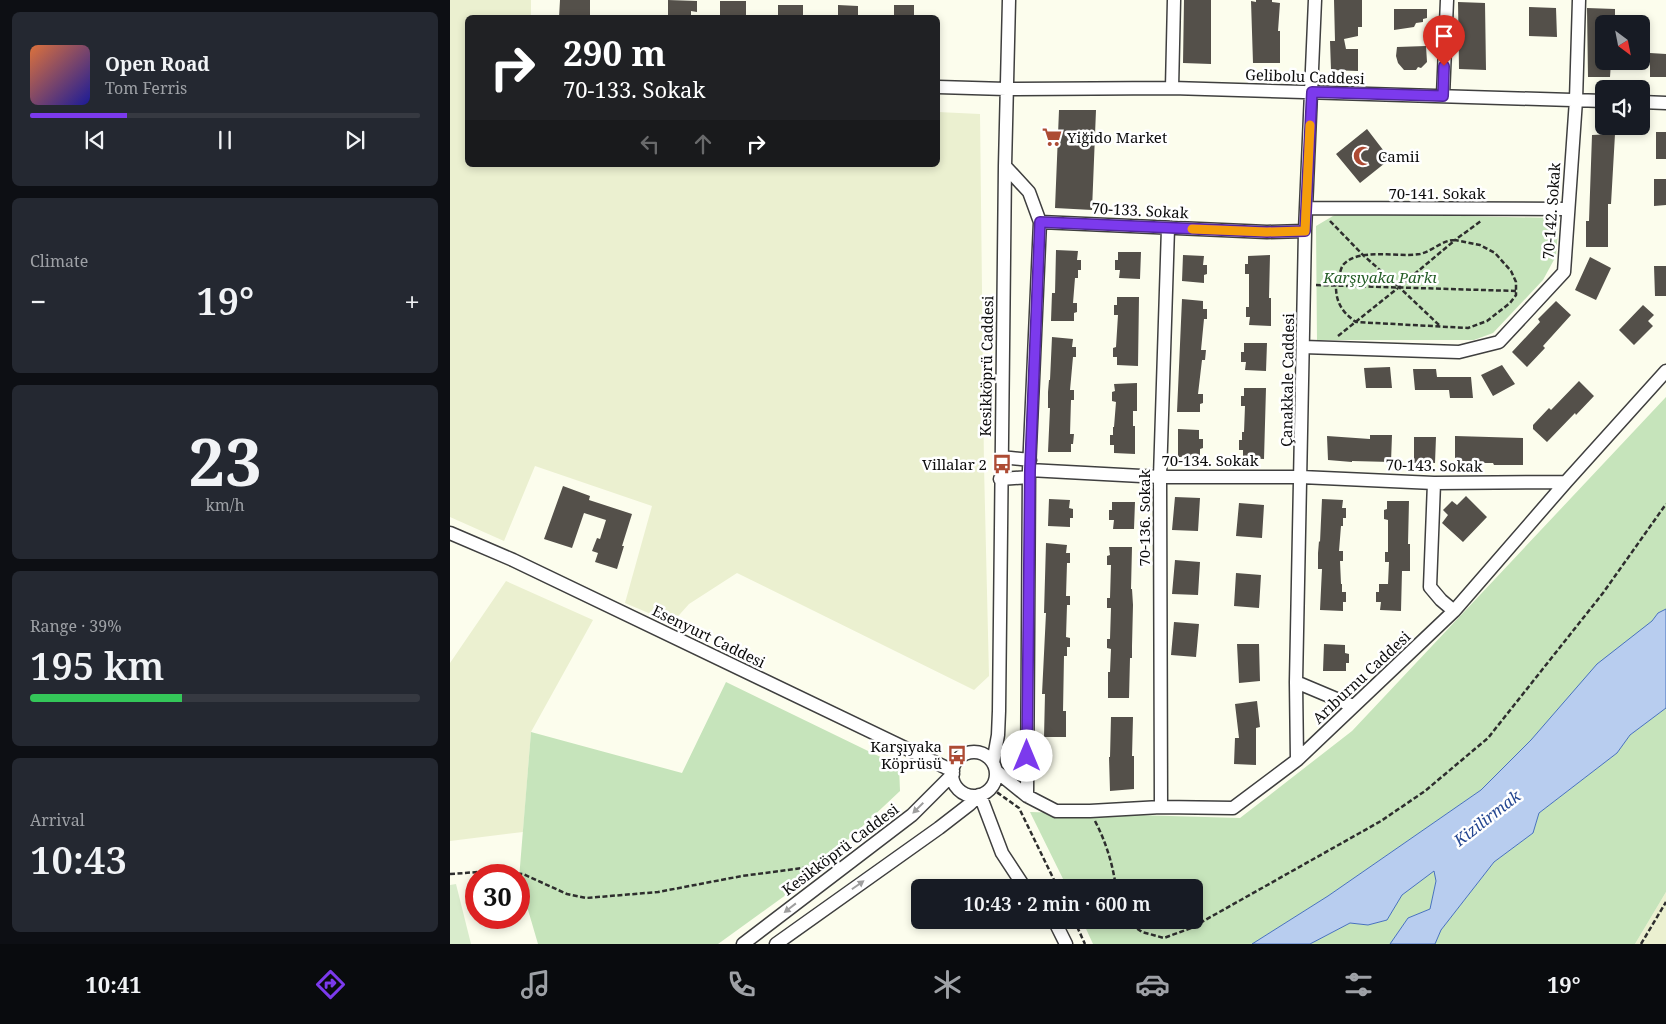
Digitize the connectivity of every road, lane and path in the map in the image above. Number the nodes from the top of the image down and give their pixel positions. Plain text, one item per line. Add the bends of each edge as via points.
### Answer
1 (1009, 0) edge
2 (1174, 0) edge
3 (1315, 0) edge
4 (1447, 0) edge
5 (1579, 0) edge
6 (940, 87) edge
7 (1172, 88) junction
8 (1006, 89) junction
9 (1312, 92) junction
10 (1443, 96) junction
11 (1576, 100) junction
12 (1595, 101) edge
13 (1650, 102) edge
14 (1666, 103) edge
15 (1005, 166) junction
16 (1312, 208) junction
17 (1567, 209) junction
18 (1497, 210) junction
19 (1040, 222) junction
20 (1168, 228) junction
21 (1305, 231) junction
22 (1455, 240) junction
23 (1363, 255) junction
24 (1304, 285) junction
25 (1336, 286) junction
26 (1399, 287) junction
27 (1516, 291) junction
28 (1356, 322) junction
29 (1439, 326) junction
30 (1304, 347) junction
31 (1325, 347) junction
32 (1666, 371) edge
33 (1001, 457) junction
34 (1030, 469) junction
35 (1160, 477) junction
36 (1301, 477) junction
37 (1000, 479) junction
38 (1566, 482) junction
39 (1434, 483) junction
40 (1666, 504) edge
41 (450, 533) edge
42 (1454, 611) junction
43 (1296, 682) junction
44 (1353, 706) junction
45 (1297, 760) junction
46 (994, 767) junction
47 (953, 772) junction
48 (983, 792) junction
49 (1027, 796) junction
50 (1161, 807) junction
51 (1090, 811) junction
52 (835, 873) junction
53 (450, 874) edge
54 (1019, 879) edge
55 (1054, 879) edge
56 (1115, 879) edge
57 (1666, 902) edge
58 (1203, 921) edge
59 (1058, 929) edge
60 (1078, 929) edge
61 (1138, 929) edge
62 (1188, 929) edge
63 (743, 944) edge
64 (776, 944) edge
65 (1066, 944) edge
66 (1085, 944) edge
67 (1641, 944) edge

1 - 8 street, Kesikköprü Caddesi
2 - 7 street
3 - 9 street, Çanakkale Caddesi
4 - 10 street
5 - 11 street, 70-142. Sokak
6 - 8 street, Gelibolu Caddesi
7 - 8 street, Gelibolu Caddesi
7 - 9 street, Gelibolu Caddesi
8 - 15 street, Kesikköprü Caddesi
9 - 10 street, Gelibolu Caddesi
9 - 16 street, Çanakkale Caddesi
10 - 11 street, Gelibolu Caddesi
11 - 12 street, Gelibolu Caddesi
11 - 17 street, 70-142. Sokak
13 - 14 street
15 - 19 street via 1029,192
15 - 33 street, Kesikköprü Caddesi
16 - 18 street, 70-141. Sokak
16 - 21 street, Çanakkale Caddesi
16 - 23 path
17 - 18 street, 70-141. Sokak
17 - 31 street, 70-142. Sokak via 1564,272 1499,342 1459,352
18 - 22 path
19 - 20 street, 70-133. Sokak
19 - 34 street
20 - 21 street, 70-133. Sokak
20 - 35 street, 70-136. Sokak
21 - 24 street, Çanakkale Caddesi
22 - 23 path via 1420,254
22 - 26 path
22 - 27 path via 1480,245 1495,253 1511,272
23 - 25 path via 1342,266
23 - 26 path
24 - 25 path
24 - 30 street, Çanakkale Caddesi
25 - 26 path
25 - 28 path via 1338,304
26 - 27 path
26 - 28 path
26 - 29 path
27 - 29 path via 1510,303 1487,321 1468,328
28 - 29 path
28 - 31 path
30 - 31 street, 70-142. Sokak
30 - 36 street, Çanakkale Caddesi
32 - 38 street, Arıburnu Caddesi
33 - 34 street
33 - 37 street, Kesikköprü Caddesi
34 - 35 street, 70-134. Sokak
34 - 37 street
34 - 49 street
35 - 36 street, 70-134. Sokak
35 - 50 street, 70-136. Sokak
36 - 39 street, 70-143. Sokak
36 - 43 street, Çanakkale Caddesi
37 - 46 street, Kesikköprü Caddesi via 998,735
38 - 39 street, 70-143. Sokak
38 - 42 street, Arıburnu Caddesi
39 - 42 street via 1430,587
40 - 58 path via 1603,593 1488,738 1425,791 1381,821
41 - 47 street, Esenyurt Caddesi via 513,560
42 - 44 street, Arıburnu Caddesi
43 - 44 street
43 - 45 street, Çanakkale Caddesi
44 - 45 street, Arıburnu Caddesi
45 - 50 street, Arıburnu Caddesi via 1233,808
46 - 47 street via 984,754 977,752 962,756
46 - 48 street via 995,779
46 - 49 street, Arıburnu Caddesi
47 - 48 street via 955,783 962,792 969,795
47 -> 52 street, Kesikköprü Caddesi via 912,815
48 - 54 street via 1002,853
48 - 55 path via 1018,808
64 -> 48 street via 939,828
49 - 51 street, Arıburnu Caddesi via 1056,811
50 - 51 street, Arıburnu Caddesi
51 - 56 path via 1106,847
52 - 53 path via 818,866 658,892 586,898 567,894 523,874 493,871
52 -> 63 street, Kesikköprü Caddesi
57 - 67 path
59 - 65 street
60 - 66 path
61 - 62 path via 1164,938

